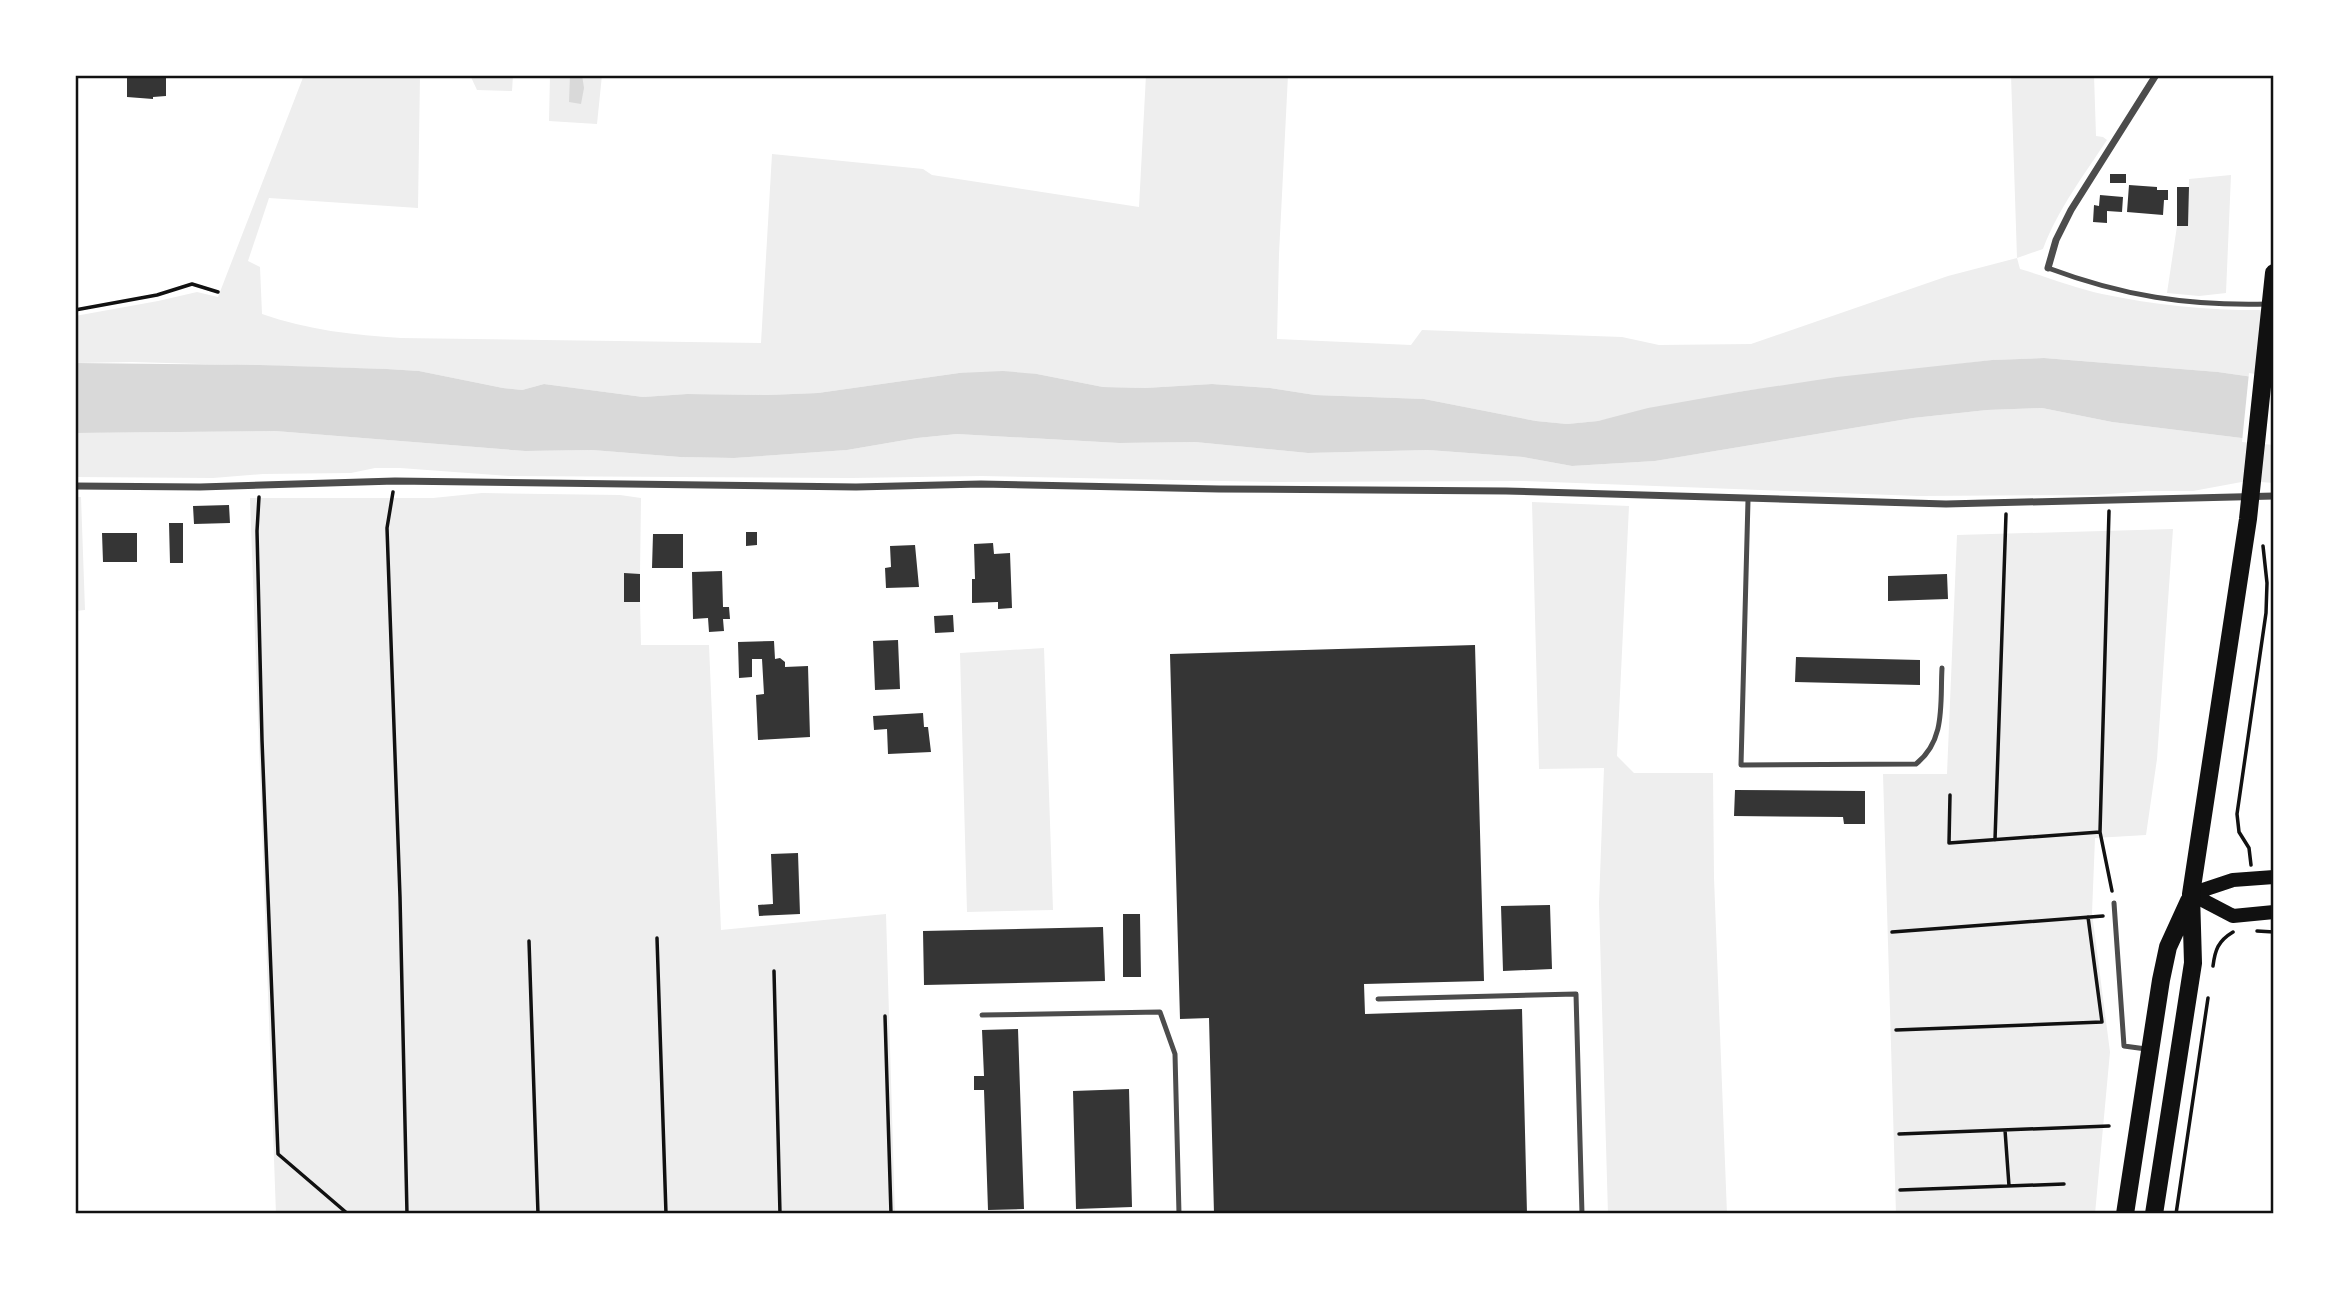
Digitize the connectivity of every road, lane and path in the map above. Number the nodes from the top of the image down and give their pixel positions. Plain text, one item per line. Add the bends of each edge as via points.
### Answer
1 (2156, 75) edge
2 (2048, 268) joint
3 (2273, 288) edge
4 (218, 292) dead end
5 (75, 310) edge
6 (395, 481) junction
7 (260, 485) junction
8 (75, 486) edge
9 (2274, 496) edge
10 (1748, 500) junction
11 (2109, 502) junction
12 (2006, 504) junction
13 (2263, 537) dead end
14 (1942, 668) dead end
15 (1950, 795) dead end
16 (2100, 832) junction
17 (1995, 840) junction
18 (2249, 848) dead end
19 (2274, 877) edge
20 (2191, 894) junction
21 (2114, 903) joint
22 (2274, 912) edge
23 (2115, 915) junction
24 (2088, 917) junction
25 (2243, 930) dead end
26 (2256, 930) dead end
27 (1892, 932) dead end
28 (2274, 932) edge
29 (657, 938) dead end
30 (529, 941) dead end
31 (2212, 968) dead end
32 (774, 971) dead end
33 (2208, 995) dead end
34 (1378, 999) dead end
35 (885, 1016) dead end
36 (982, 1016) dead end
37 (1896, 1030) dead end
38 (2149, 1049) junction
39 (2109, 1126) dead end
40 (2005, 1130) junction
41 (1899, 1134) dead end
42 (2064, 1184) dead end
43 (2009, 1186) junction
44 (1900, 1190) dead end
45 (348, 1214) edge
46 (407, 1214) edge
47 (538, 1214) edge
48 (666, 1214) edge
49 (780, 1214) edge
50 (891, 1214) edge
51 (1179, 1214) edge
52 (1582, 1214) edge
53 (2124, 1214) edge
54 (2154, 1214) edge
55 (2176, 1214) edge

1 - 2 street via 2071,209
2 - 3 lane via 2104,287 2226,305
3 - 20 main road via 2248,519
4 - 5 path via 192,284
6 - 7 street
6 - 10 street via 1506,491
6 - 46 path via 387,528
7 - 8 street
7 - 45 path via 262,740 278,1154
9 - 11 street
10 - 12 street
10 - 14 lane via 1741,765 1916,764 1937,738
11 - 12 street
11 - 16 path
12 - 17 path
13 - 18 path via 2267,605 2237,814 2239,832
15 - 17 path via 1949,843
16 - 17 path
16 - 21 path
19 - 20 main road via 2233,880
20 - 22 main road via 2232,916
20 - 38 main road via 2168,947
20 - 54 main road via 2193,963
21 - 23 lane
23 - 24 path
23 - 38 lane via 2124,1046
24 - 27 path
24 - 37 path via 2102,1021
25 - 31 path via 2222,939
26 - 28 path
29 - 48 path
30 - 47 path
32 - 49 path
33 - 55 path
34 - 52 lane via 1576,994
35 - 50 path
36 - 51 lane via 1160,1012 1175,1054
38 - 53 main road
39 - 40 path
40 - 41 path
40 - 43 path
42 - 43 path
43 - 44 path

